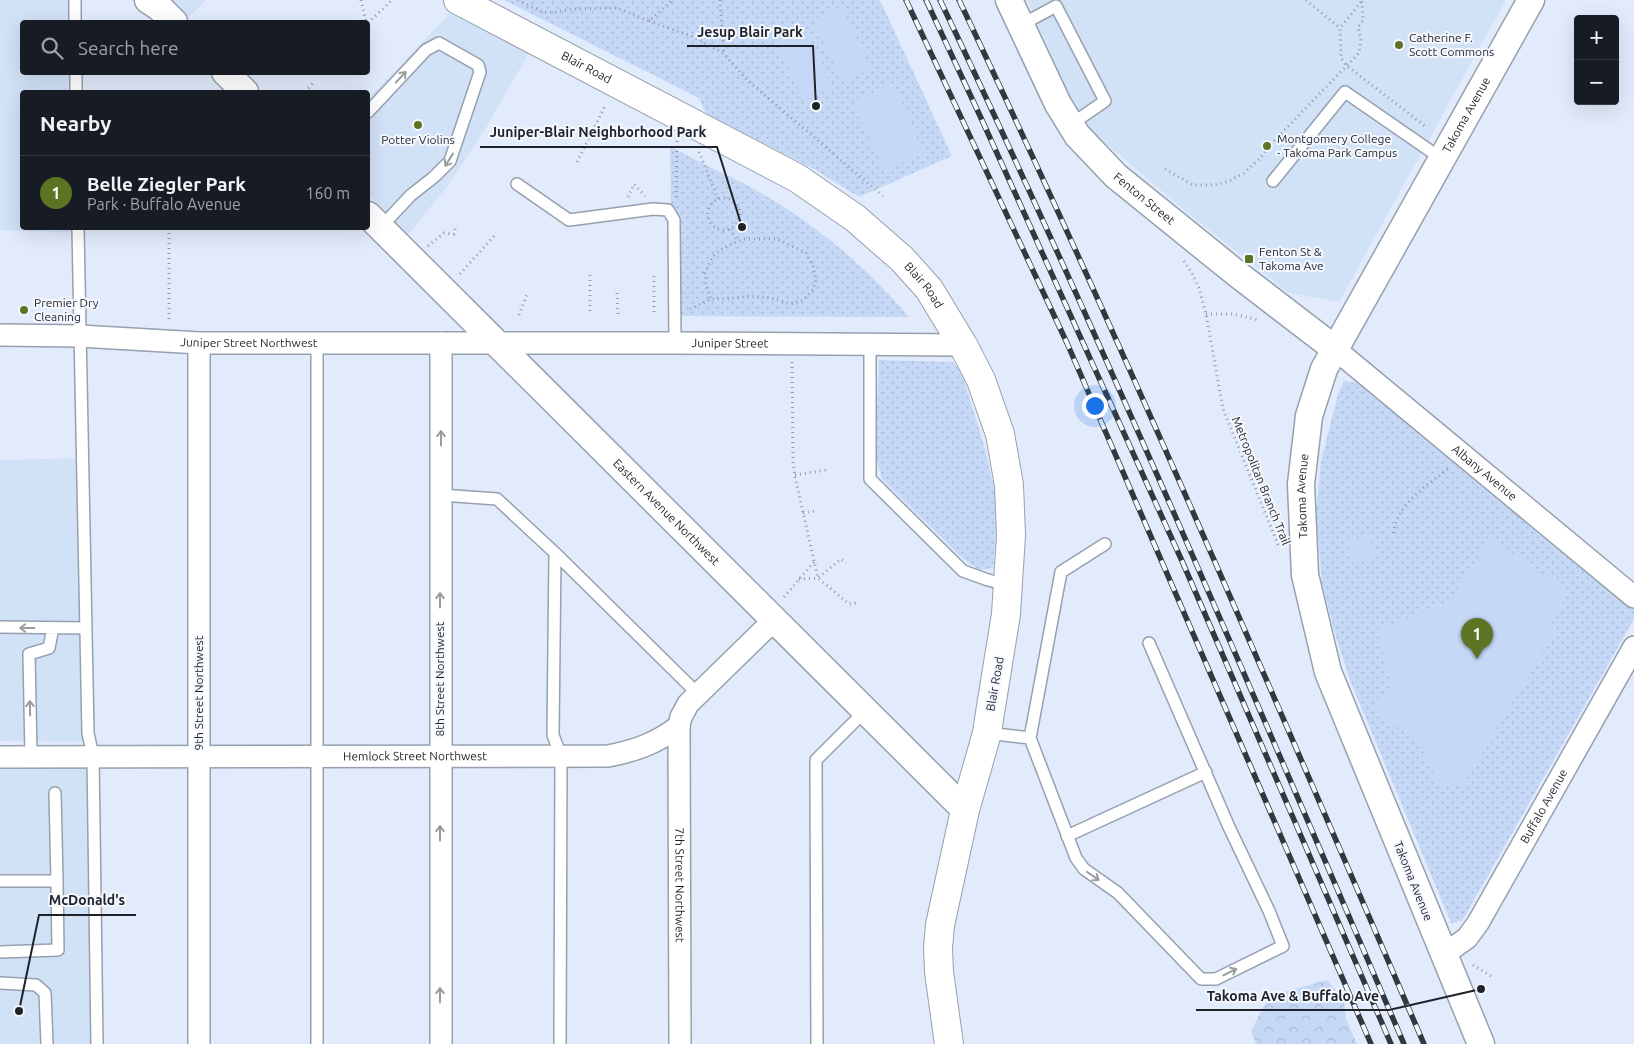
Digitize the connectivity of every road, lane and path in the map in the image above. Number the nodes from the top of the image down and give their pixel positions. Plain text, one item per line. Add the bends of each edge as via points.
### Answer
1 (75, 0) edge
2 (361, 0) edge
3 (392, 0) edge
4 (458, 0) edge
5 (518, 0) edge
6 (673, 0) edge
7 (720, 0) edge
8 (1009, 0) edge
9 (1306, 0) edge
10 (1531, 0) edge
11 (1362, 1) edge
12 (75, 20) edge
13 (366, 20) edge
14 (370, 20) edge
15 (649, 21) junction
16 (1021, 25) junction
17 (1340, 28) junction
18 (724, 54) junction
19 (1347, 66) junction
20 (76, 75) edge
21 (227, 75) edge
22 (314, 82) dead end
23 (76, 90) edge
24 (242, 90) edge
25 (307, 90) edge
26 (608, 99) dead end
27 (370, 110) edge
28 (1070, 125) junction
29 (1425, 126) dead end
30 (677, 136) dead end
31 (697, 147) dead end
32 (1442, 159) junction
33 (577, 162) dead end
34 (1165, 169) dead end
35 (1273, 181) dead end
36 (516, 184) dead end
37 (883, 196) dead end
38 (718, 199) junction
39 (674, 220) junction
40 (374, 221) edge
41 (456, 225) dead end
42 (730, 229) junction
43 (78, 230) edge
44 (169, 230) edge
45 (495, 235) dead end
46 (737, 242) junction
47 (428, 247) dead end
48 (1182, 258) dead end
49 (590, 274) dead end
50 (654, 276) dead end
51 (458, 277) dead end
52 (617, 293) dead end
53 (527, 294) dead end
54 (711, 300) junction
55 (1206, 314) junction
56 (519, 315) dead end
57 (590, 315) dead end
58 (618, 315) dead end
59 (654, 315) dead end
60 (675, 315) junction
61 (169, 319) dead end
62 (1265, 322) dead end
63 (0, 335) edge
64 (80, 336) junction
65 (199, 343) junction
66 (317, 343) junction
67 (441, 343) junction
68 (496, 343) junction
69 (675, 343) junction
70 (792, 344) junction
71 (870, 344) junction
72 (963, 345) junction
73 (1335, 349) junction
74 (1451, 467) dead end
75 (827, 470) dead end
76 (795, 475) junction
77 (440, 495) junction
78 (814, 512) dead end
79 (803, 513) junction
80 (1394, 534) dead end
81 (1105, 544) dead end
82 (556, 553) junction
83 (1281, 554) dead end
84 (814, 561) junction
85 (846, 563) dead end
86 (818, 578) junction
87 (799, 580) junction
88 (1008, 585) junction
89 (1634, 597) edge
90 (857, 600) dead end
91 (779, 609) junction
92 (0, 627) edge
93 (53, 628) junction
94 (86, 628) junction
95 (1149, 643) dead end
96 (1634, 647) edge
97 (698, 694) junction
98 (865, 711) junction
99 (680, 726) junction
100 (987, 732) junction
101 (1030, 738) junction
102 (30, 756) junction
103 (93, 756) junction
104 (199, 756) junction
105 (316, 756) junction
106 (440, 756) junction
107 (561, 756) junction
108 (0, 757) edge
109 (1206, 772) junction
110 (55, 793) dead end
111 (965, 810) junction
112 (1067, 836) junction
113 (0, 881) edge
114 (56, 881) junction
115 (0, 952) edge
116 (1455, 958) junction
117 (1491, 976) dead end
118 (0, 983) edge
119 (47, 1044) edge
120 (97, 1044) edge
121 (199, 1044) edge
122 (317, 1044) edge
123 (441, 1044) edge
124 (560, 1044) edge
125 (680, 1044) edge
126 (817, 1044) edge
127 (949, 1044) edge
128 (1481, 1044) edge

1 - 12 lane
2 - 13 path
3 - 14 path
4 - 72 main road, Blair Road via 798,178 855,218 902,259 929,290
5 - 15 path via 549,13 617,8
6 - 15 path
7 - 18 path
8 - 16 street, Fenton Street
9 - 17 path
10 - 32 street, Takoma Avenue
11 - 17 path
11 - 19 path via 1363,21 1358,27 1361,40 1358,53
15 - 18 path via 694,37
16 - 28 street, Fenton Street
16 - 28 lane via 1056,6 1105,101
17 - 19 path via 1341,58
18 - 37 path via 747,80
19 - 29 path
19 - 34 path via 1244,173 1215,185 1193,185
20 - 23 lane
21 - 24 street
22 - 25 path
26 - 33 path
27 -> 40 lane via 426,50 439,43 478,65 480,72 450,161 434,178
28 - 73 street, Fenton Street via 1116,176
30 - 39 path
31 - 38 path
32 - 35 lane via 1345,92
32 - 73 street, Takoma Avenue
36 - 39 lane via 569,220 653,208 668,210
38 - 42 path via 732,200 738,208 739,221
38 - 42 path via 709,207 709,221 716,229
39 - 60 lane
40 - 68 street, Eastern Avenue Northwest
41 - 47 path via 454,234 444,233
42 - 46 path
43 - 64 lane
44 - 61 path
45 - 51 path
46 - 54 path via 713,256 705,273
46 - 54 path via 743,239 777,239 806,252 816,280 813,290 803,300 791,304 750,296
48 - 55 path, Metropolitan Branch Trail via 1193,274
49 - 57 path
50 - 59 path
52 - 58 path
53 - 56 path
54 - 60 path
55 - 62 path via 1233,314
55 - 83 path, Metropolitan Branch Trail via 1223,409
60 - 69 lane
63 - 64 street, Juniper Street Northwest
64 - 65 street, Juniper Street Northwest
64 - 94 lane
65 - 66 street, Juniper Street Northwest
65 - 104 street, 9th Street Northwest
66 - 67 street, Juniper Street Northwest
66 - 105 lane
67 - 68 street, Juniper Street Northwest
77 -> 67 street, 8th Street Northwest
68 - 69 street, Juniper Street
68 - 91 street, Eastern Avenue Northwest
69 - 70 street, Juniper Street
70 - 71 street, Juniper Street
70 - 76 path
71 - 72 street, Juniper Street
71 - 88 lane via 870,479 963,571
72 - 88 main road, Blair Road via 981,380 997,425 1006,468 1011,535
73 - 89 street, Albany Avenue
73 - 116 street, Takoma Avenue via 1324,369 1309,416 1301,484 1305,575 1328,672
74 - 80 path via 1414,497 1397,518
75 - 76 path
76 - 79 path
77 - 82 lane via 497,499
106 -> 77 street, 8th Street Northwest
78 - 79 path
79 - 84 path
81 - 101 lane via 1061,572
82 - 97 lane
82 - 107 lane via 553,736
84 - 86 path
84 - 87 path
85 - 86 path via 841,559
86 - 87 path
86 - 90 path via 849,604
87 - 91 path
88 - 100 main road, Blair Road via 1001,652
91 - 97 street
91 - 98 street, Eastern Avenue Northwest
93 -> 92 lane
93 - 94 lane
102 -> 93 lane via 29,654 49,648
94 - 103 lane via 88,732
95 - 109 lane
96 - 116 street, Buffalo Avenue via 1478,924
97 - 99 street via 688,704
98 - 111 street, Eastern Avenue Northwest
98 - 126 lane via 816,760
99 - 107 street, Hemlock Street Northwest via 666,737 625,753
99 - 125 street, 7th Street Northwest
100 - 101 lane
100 - 111 main road, Blair Road
101 - 112 lane
102 - 103 street, Hemlock Street Northwest
102 - 108 street, Hemlock Street Northwest
103 - 104 street, Hemlock Street Northwest
103 - 120 lane
104 - 105 street, Hemlock Street Northwest
104 - 121 street, 9th Street Northwest
105 - 106 street, Hemlock Street Northwest
105 - 122 lane
106 - 107 street, Hemlock Street Northwest
123 -> 106 street, 8th Street Northwest
107 - 124 lane
109 - 112 lane
112 -> 109 lane via 1084,870 1118,893 1201,979 1216,979 1283,946
110 - 114 lane
111 - 127 main road, Blair Road via 939,933 939,972
113 - 114 lane
114 - 115 lane via 58,950
116 - 117 path
116 - 128 street, Takoma Avenue
118 - 119 lane via 36,985 45,993

